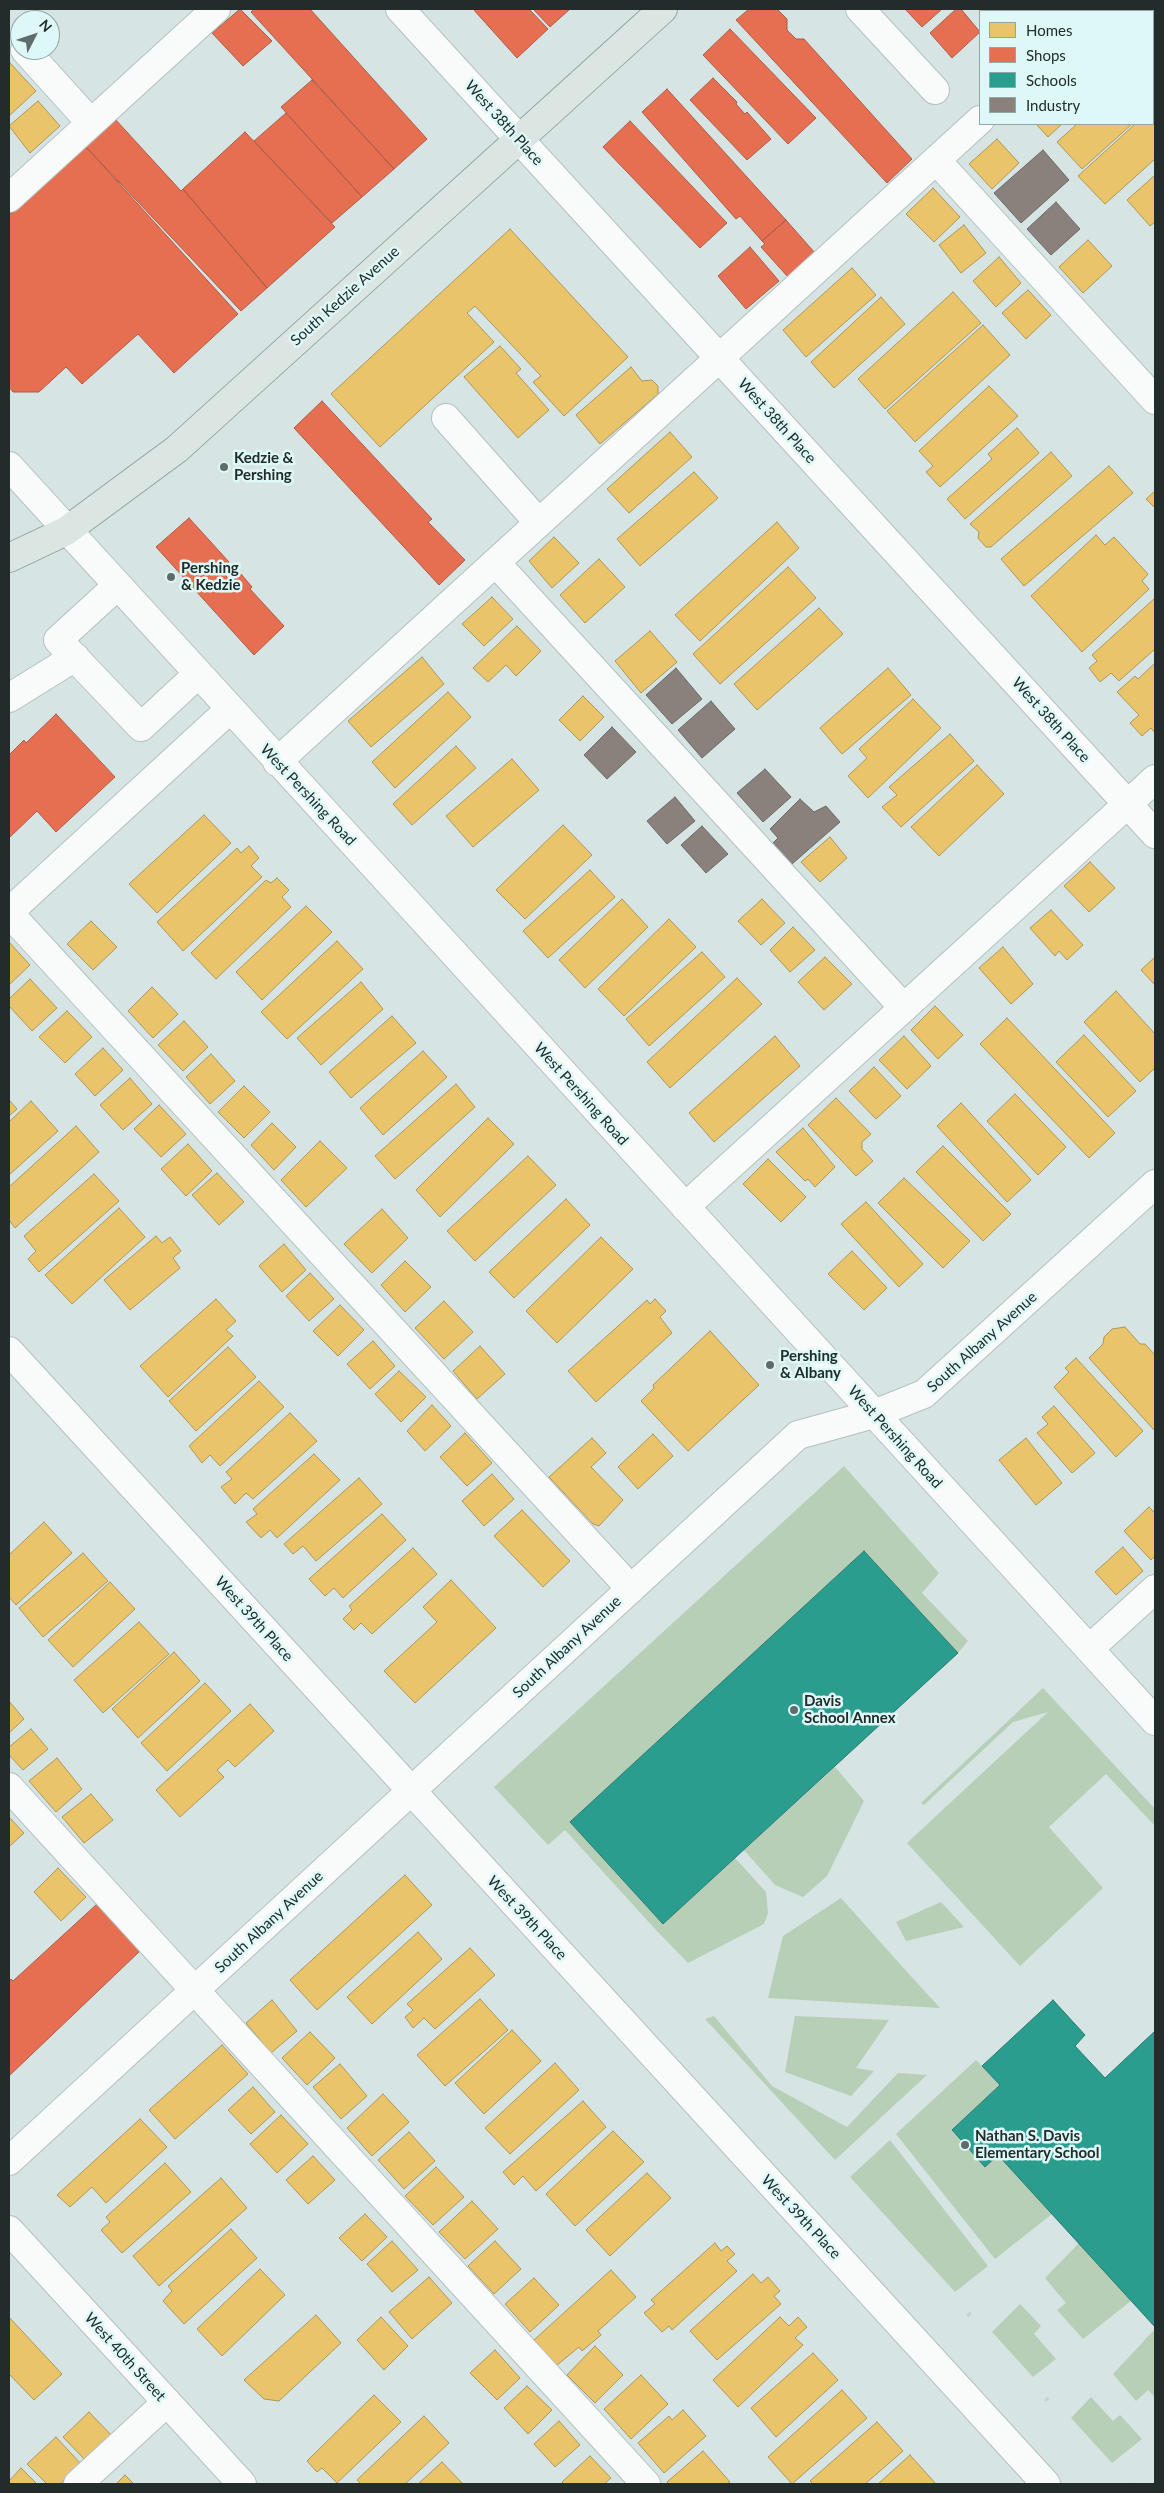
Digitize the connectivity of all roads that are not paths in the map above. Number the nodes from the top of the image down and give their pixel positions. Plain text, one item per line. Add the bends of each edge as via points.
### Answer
1 (216, 9) edge
2 (400, 9) edge
3 (664, 9) edge
4 (860, 9) edge
5 (34, 60) edge
6 (936, 90) dead end
7 (979, 121) edge
8 (91, 123) junction
9 (518, 139) junction
10 (936, 160) junction
11 (9, 198) edge
12 (720, 358) junction
13 (1155, 400) edge
14 (446, 418) dead end
15 (9, 466) edge
16 (539, 523) junction
17 (66, 531) junction
18 (9, 558) edge
19 (496, 562) junction
20 (117, 586) junction
21 (75, 657) junction
22 (198, 674) junction
23 (9, 698) edge
24 (229, 710) junction
25 (277, 762) junction
26 (1155, 779) edge
27 (1128, 804) junction
28 (1155, 834) edge
29 (9, 912) edge
30 (904, 1008) junction
31 (1155, 1184) edge
32 (685, 1207) junction
33 (9, 1351) edge
34 (874, 1414) junction
35 (631, 1588) junction
36 (1155, 1589) edge
37 (1089, 1649) junction
38 (1155, 1721) edge
39 (9, 1787) edge
40 (410, 1791) junction
41 (194, 1990) junction
42 (9, 2161) edge
43 (9, 2230) edge
44 (167, 2402) junction
45 (78, 2484) edge
46 (242, 2484) edge
47 (646, 2484) edge
48 (1046, 2484) edge

1 - 8 street
2 - 9 street, West 38th Place
3 - 9 main road, South Kedzie Avenue
4 - 6 street
5 - 8 street
7 - 10 street
8 - 11 street
9 - 12 street, West 38th Place
9 - 17 main road, South Kedzie Avenue via 177,449
10 - 12 street
10 - 13 street
12 - 16 street
12 - 27 street, West 38th Place
14 - 16 street
15 - 17 street, West Pershing Road
16 - 19 street
17 - 18 main road, South Kedzie Avenue
17 - 20 street, West Pershing Road
19 - 25 street
19 - 30 street
20 - 21 street via 58,640
20 - 22 street, West Pershing Road
21 - 22 street via 141,727
21 - 23 street
22 - 24 street, West Pershing Road
24 - 25 street, West Pershing Road
24 - 29 street
25 - 32 street, West Pershing Road
26 - 27 street
27 - 28 street, West 38th Place
27 - 30 street
29 - 35 street
30 - 32 street
31 - 34 street, South Albany Avenue via 924,1394
32 - 34 street, West Pershing Road
33 - 40 street, West 39th Place
34 - 35 street, South Albany Avenue via 798,1435
34 - 37 street, West Pershing Road
35 - 40 street, South Albany Avenue
36 - 37 street
37 - 38 street, West Pershing Road
39 - 41 street
40 - 41 street, South Albany Avenue
40 - 48 street, West 39th Place
41 - 42 street, South Albany Avenue
41 - 47 street
43 - 44 street, West 40th Street
44 - 45 street
44 - 46 street, West 40th Street

